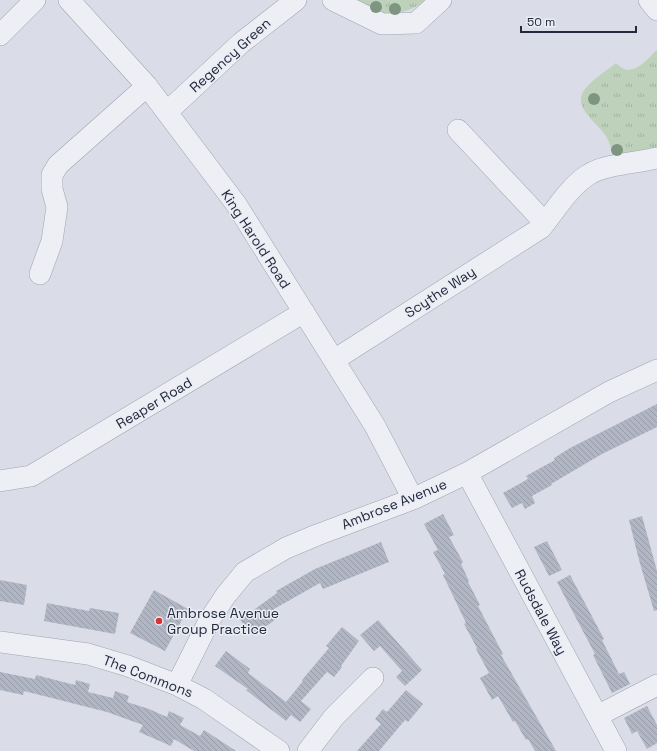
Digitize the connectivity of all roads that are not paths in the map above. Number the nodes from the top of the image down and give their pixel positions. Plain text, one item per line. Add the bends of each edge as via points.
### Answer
1 (35, 0) edge
2 (69, 0) edge
3 (296, 0) edge
4 (333, 0) edge
5 (441, 0) edge
6 (649, 0) edge
7 (657, 10) edge
8 (0, 35) edge
9 (147, 86) junction
10 (167, 112) junction
11 (458, 130) dead end
12 (657, 158) edge
13 (545, 223) junction
14 (40, 274) dead end
15 (304, 312) junction
16 (334, 360) junction
17 (657, 370) edge
18 (467, 473) junction
19 (0, 481) edge
20 (412, 499) junction
21 (0, 642) edge
22 (373, 678) dead end
23 (177, 685) junction
24 (657, 686) edge
25 (597, 716) junction
26 (280, 751) edge
27 (308, 751) edge
28 (616, 751) edge

1 - 8 street
2 - 9 street, King Harold Road
3 - 10 street, Regency Green via 241,42
4 - 5 street via 382,24 416,23
6 - 7 street
9 - 10 street, King Harold Road
9 - 14 street via 58,165 52,175 52,189 57,207 52,241
10 - 15 street, King Harold Road via 236,204
11 - 13 street
12 - 13 street, Scythe Way via 610,166 588,174 569,190
13 - 16 street, Scythe Way via 500,255
15 - 16 street, King Harold Road
15 - 19 street, Reaper Road via 31,476
16 - 20 street, King Harold Road via 375,426
17 - 18 street, Ambrose Avenue via 608,392
18 - 20 street, Ambrose Avenue
18 - 25 street, Rudsdale Way
20 - 23 street, Ambrose Avenue via 286,548 246,572 211,616
21 - 23 street, The Commons via 88,654
22 - 27 street via 334,717
23 - 26 street, The Commons via 204,699
24 - 25 street
25 - 28 street, Rudsdale Way

